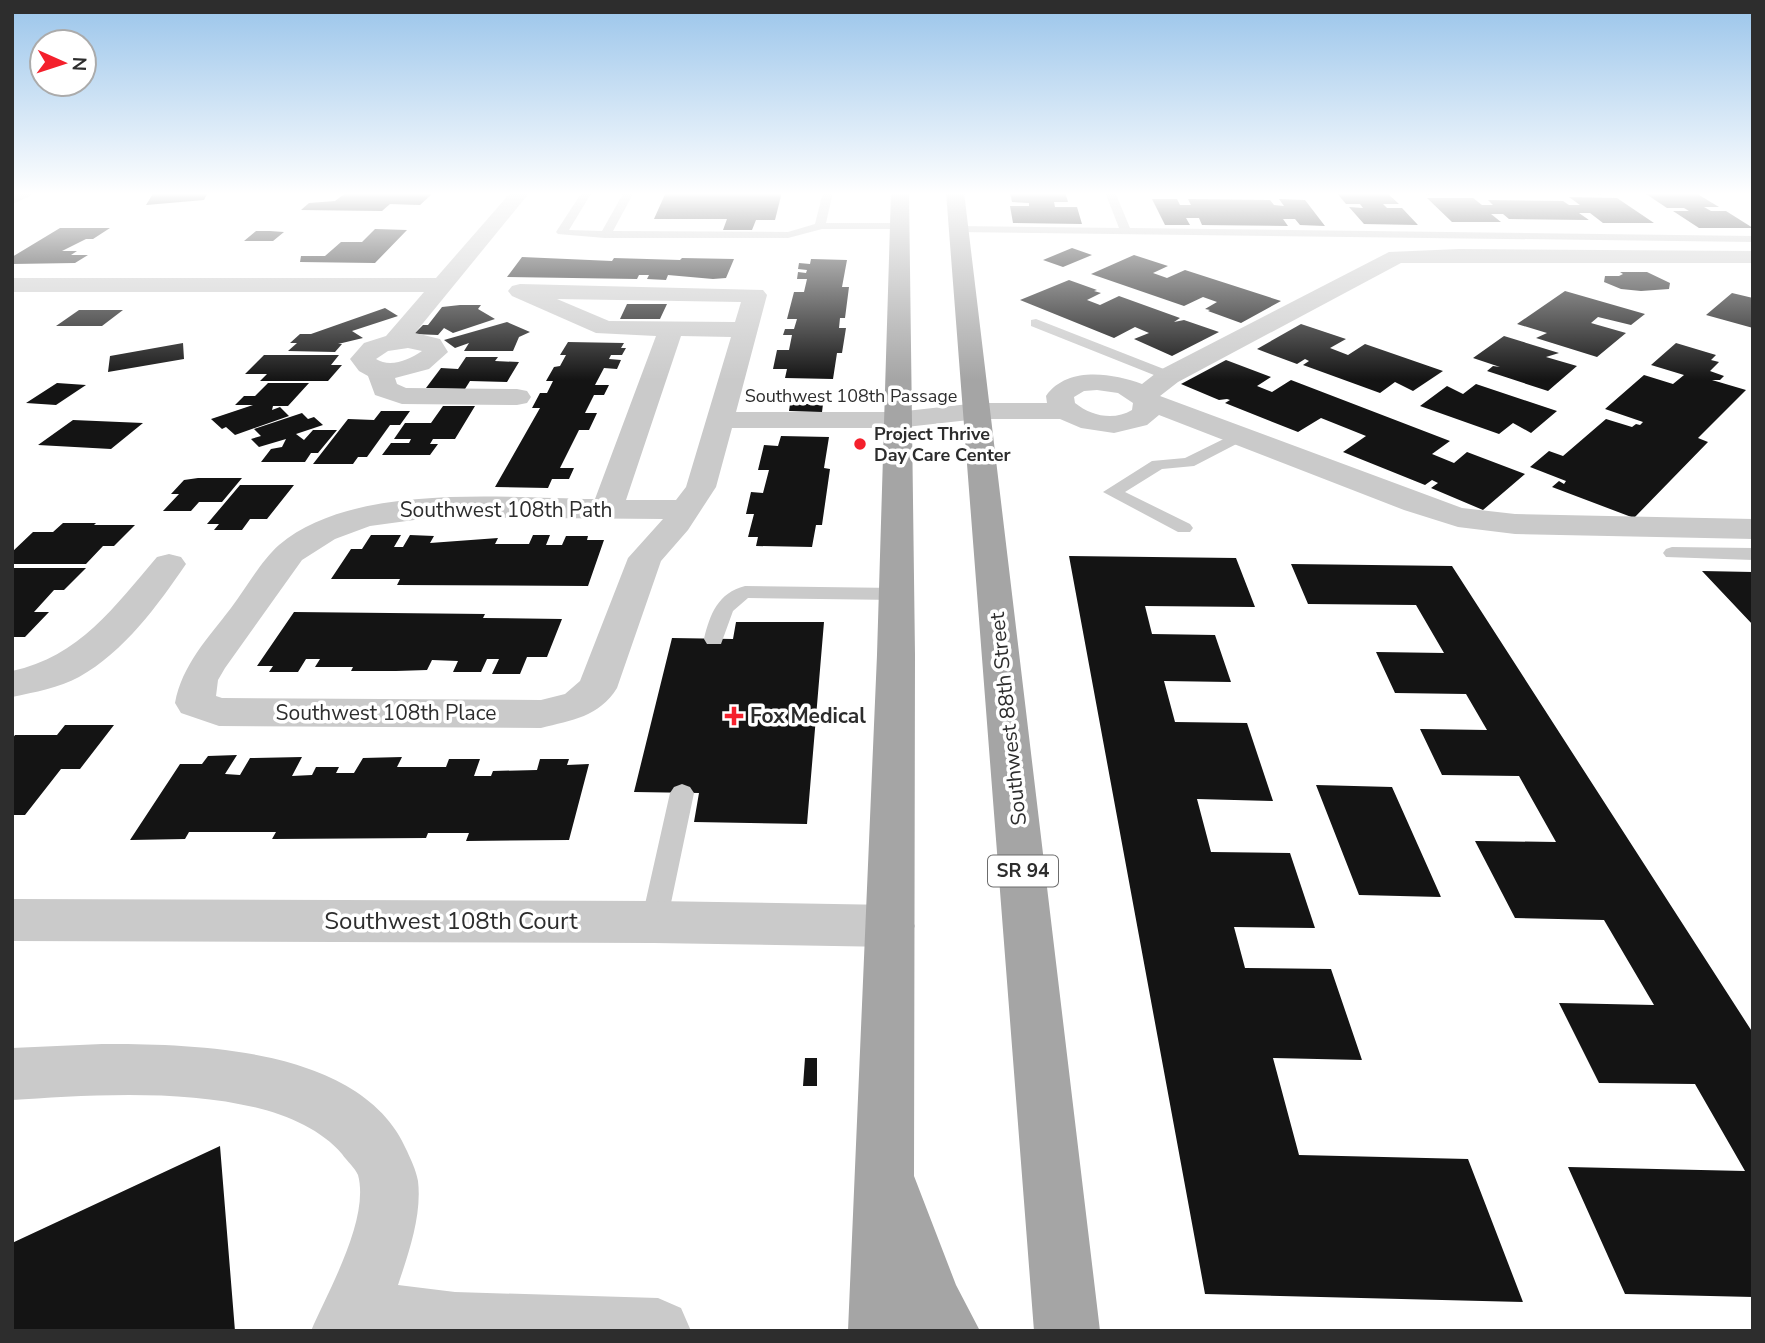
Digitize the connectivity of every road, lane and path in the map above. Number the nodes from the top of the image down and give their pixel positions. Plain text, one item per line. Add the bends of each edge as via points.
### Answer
1 (469, 255) edge
2 (900, 255) edge
3 (962, 255) edge
4 (1753, 257) edge
5 (12, 285) edge
6 (444, 285) junction
7 (616, 293) junction
8 (574, 317) junction
9 (1036, 323) dead end
10 (671, 330) junction
11 (744, 330) junction
12 (394, 342) junction
13 (379, 370) junction
14 (1169, 376) junction
15 (517, 397) dead end
16 (1145, 399) junction
17 (977, 404) junction
18 (1063, 404) junction
19 (723, 408) junction
20 (897, 408) junction
21 (1242, 435) junction
22 (607, 509) junction
23 (686, 510) junction
24 (1184, 528) dead end
25 (1753, 529) edge
26 (1672, 553) dead end
27 (1753, 554) edge
28 (169, 564) dead end
29 (897, 594) junction
30 (714, 639) dead end
31 (12, 684) edge
32 (195, 703) joint
33 (682, 793) dead end
34 (12, 920) edge
35 (654, 922) junction
36 (891, 926) junction
37 (12, 1074) edge
38 (885, 1176) junction
39 (352, 1318) edge
40 (558, 1329) edge
41 (658, 1331) edge
42 (881, 1331) edge
43 (947, 1331) edge
44 (1067, 1331) edge

1 - 6 street
2 - 20 main road
3 - 17 main road, Southwest 88th Street / SR 94
4 - 14 street via 1398,257
5 - 6 street
6 - 12 street
7 - 8 street
7 - 8 street via 520,291
7 - 11 street via 754,295
8 - 10 street via 605,328
9 - 14 lane
10 - 11 street
10 - 22 street
11 - 19 street
12 - 13 street via 373,349 363,359
12 - 13 street via 424,341 435,352 415,366
13 - 15 street via 386,389 402,396
14 - 16 street
16 - 18 street via 1123,386 1097,382 1073,386
16 - 18 street via 1146,414 1115,425 1087,421
16 - 21 street
17 - 18 street, Southwest 108th Passage
17 - 20 street, Southwest 108th Passage
17 - 44 main road, Southwest 88th Street / SR 94
19 - 20 street, Southwest 108th Passage
19 - 23 street via 701,487
20 - 29 main road
21 - 24 lane via 1188,463 1158,464 1112,492
21 - 25 street via 1415,503 1469,519
22 - 23 street, Southwest 108th Path
22 - 32 street, Southwest 108th Path via 404,509 329,529 290,553 210,662 199,680
23 - 32 street, Southwest 108th Place via 645,558 597,688 578,705 541,714 271,713 219,712
26 - 27 lane
28 - 31 street via 102,644 70,668
29 - 30 lane via 745,592 720,611
29 - 36 main road
33 - 35 lane
34 - 35 street, Southwest 108th Court
35 - 36 street, Southwest 108th Court
36 - 38 main road
37 - 39 street via 94,1068 195,1073 278,1085 324,1102 364,1131 388,1178 384,1233
38 - 42 main road
38 - 43 main road via 931,1304
39 - 40 street
40 - 41 street

